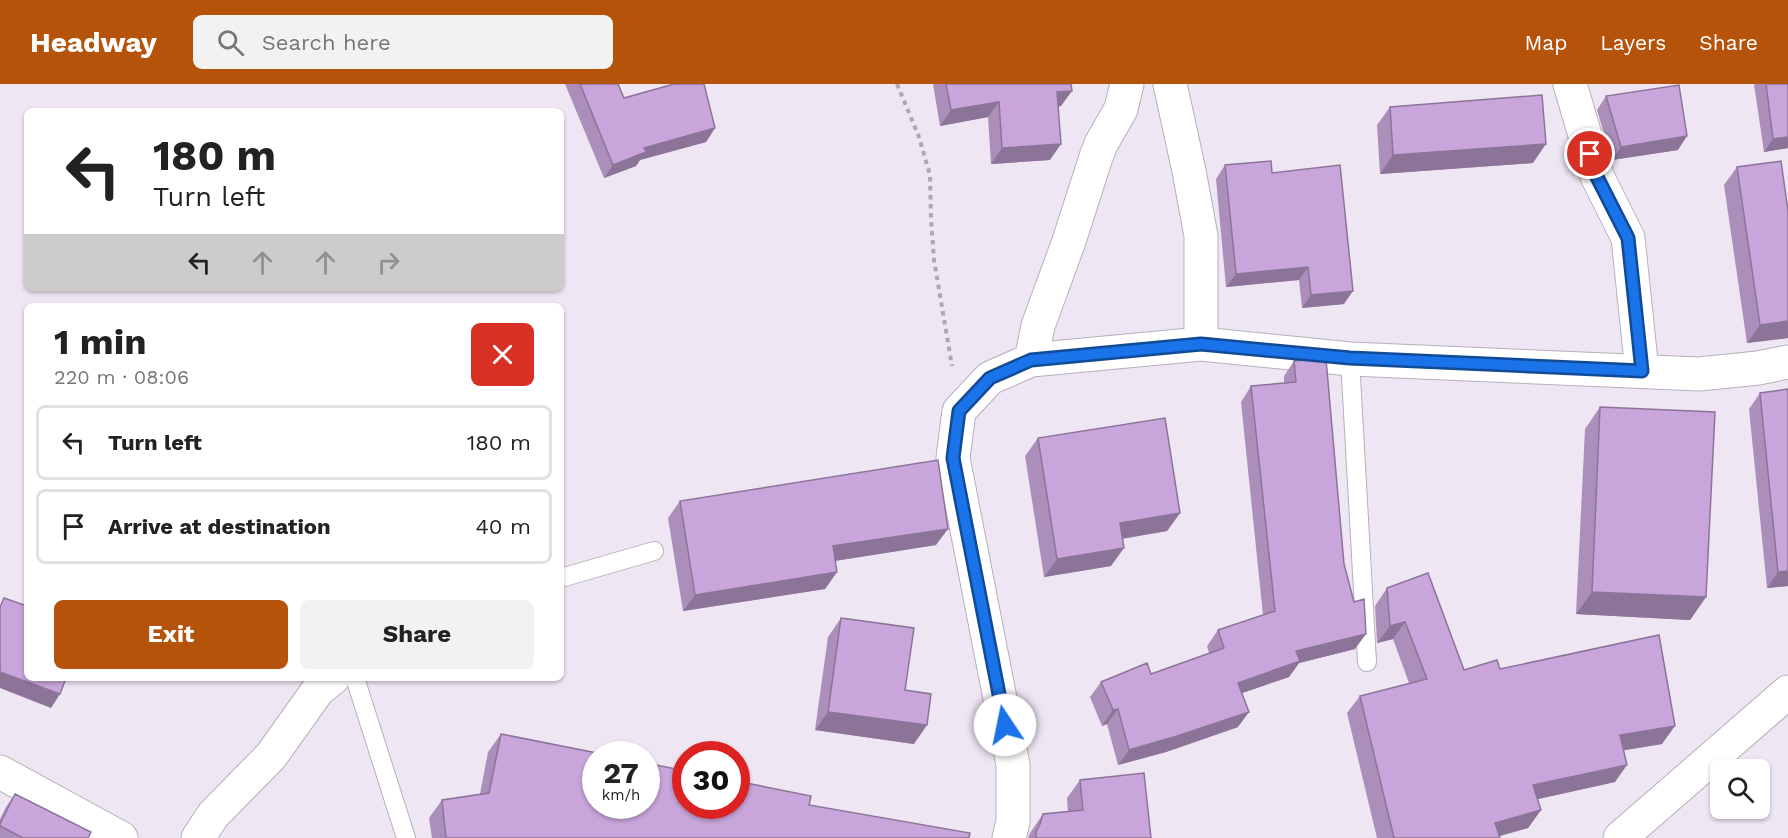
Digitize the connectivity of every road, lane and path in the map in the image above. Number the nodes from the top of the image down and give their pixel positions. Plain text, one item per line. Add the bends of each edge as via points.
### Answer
1 (897, 84) edge
2 (1127, 84) edge
3 (1170, 84) edge
4 (1570, 84) edge
5 (1201, 344) junction
6 (1350, 358) junction
7 (1031, 360) junction
8 (1788, 362) edge
9 (1642, 371) junction
10 (959, 411) junction
11 (654, 551) dead end
12 (564, 577) edge
13 (1368, 662) dead end
14 (329, 681) edge
15 (357, 681) edge
16 (1788, 692) edge
17 (0, 772) edge
18 (121, 838) edge
19 (198, 838) edge
20 (406, 838) edge
21 (1009, 838) edge
22 (1620, 838) edge

1 - 10 path via 930,175 934,260
2 - 7 street via 1121,109 1096,157 1038,326
3 - 5 street via 1201,236
4 - 9 street via 1597,177 1628,238
5 - 6 street
5 - 7 street
6 - 9 street
6 - 13 lane
7 - 10 street via 990,378
8 - 9 street via 1699,374
10 - 21 street via 953,458 1013,765 1013,822
11 - 12 lane
14 - 19 street via 318,690 271,756 213,815
15 - 20 lane
16 - 22 street
17 - 18 street

